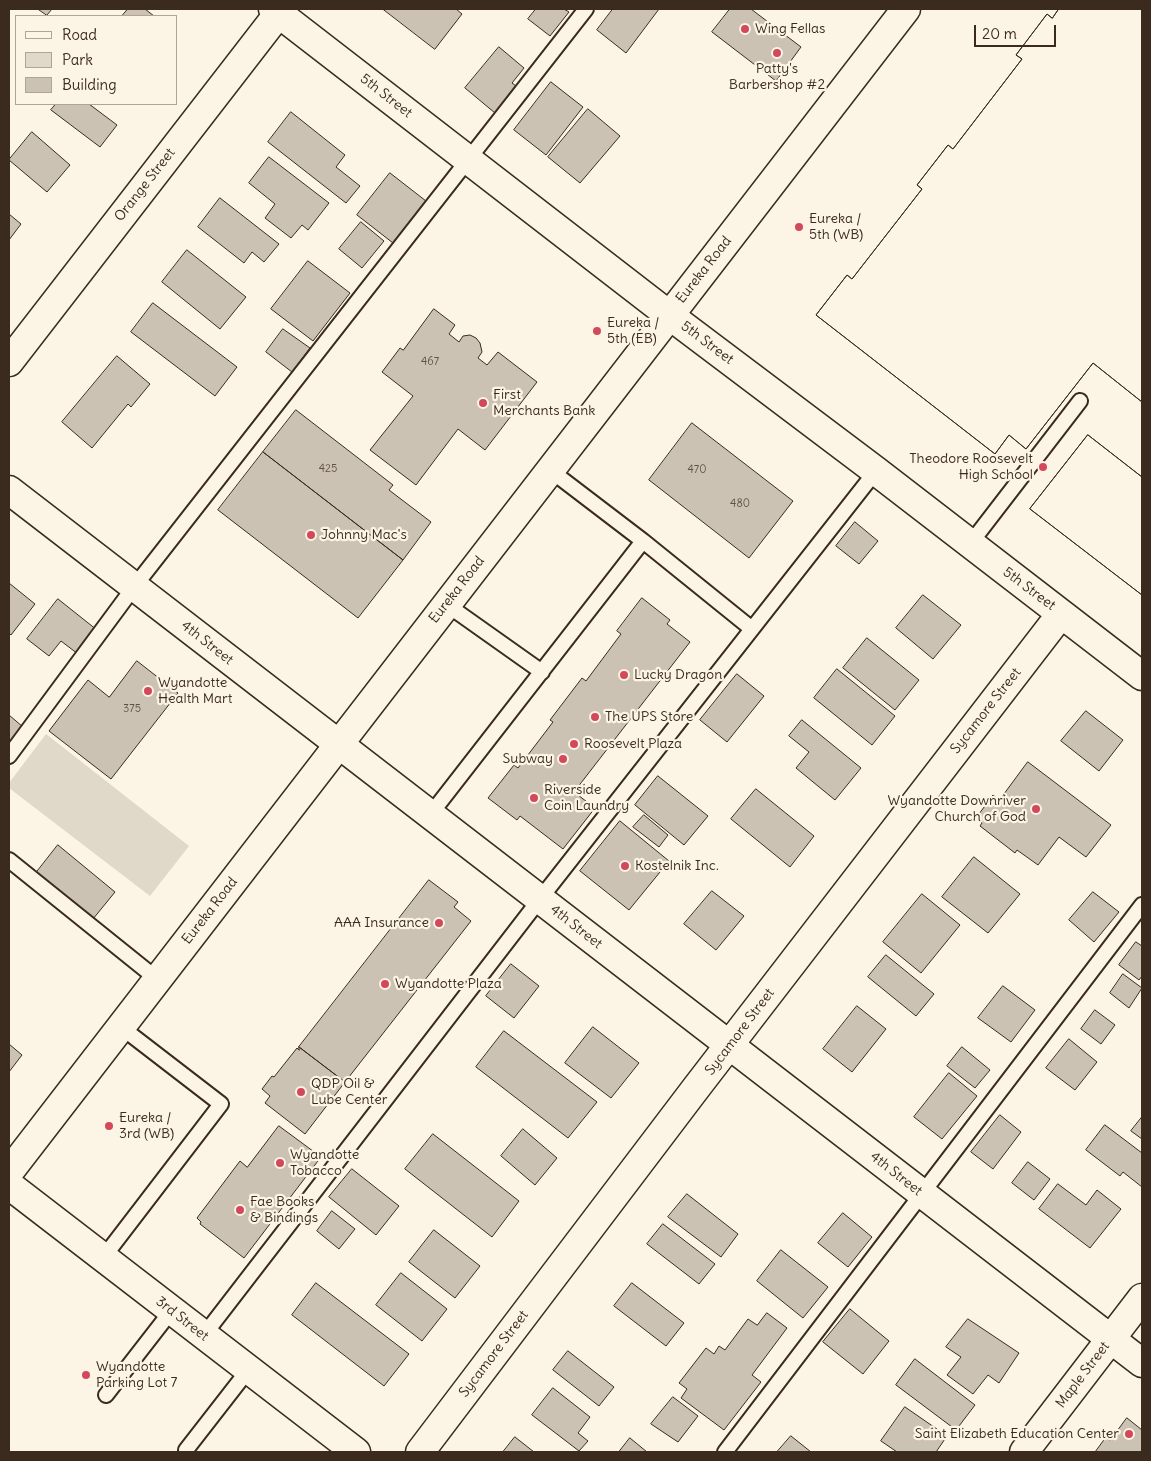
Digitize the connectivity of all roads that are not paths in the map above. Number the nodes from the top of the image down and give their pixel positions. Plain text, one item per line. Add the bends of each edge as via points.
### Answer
1 (586, 9) edge
2 (906, 9) edge
3 (278, 10) edge
4 (468, 159) junction
5 (669, 315) junction
6 (9, 362) edge
7 (1080, 401) dead end
8 (550, 470) junction
9 (876, 471) junction
10 (9, 490) edge
11 (643, 541) junction
12 (970, 544) junction
13 (134, 587) junction
14 (446, 604) junction
15 (1061, 614) junction
16 (752, 628) junction
17 (542, 672) junction
18 (1142, 676) edge
19 (338, 744) junction
20 (9, 756) edge
21 (430, 814) junction
22 (9, 860) edge
23 (540, 899) junction
24 (1142, 905) edge
25 (157, 979) junction
26 (120, 1027) junction
27 (729, 1045) junction
28 (9, 1172) edge
29 (9, 1185) edge
30 (923, 1194) junction
31 (103, 1258) junction
32 (1142, 1298) edge
33 (172, 1310) junction
34 (204, 1336) junction
35 (1110, 1339) junction
36 (1142, 1364) edge
37 (248, 1370) junction
38 (106, 1395) dead end
39 (186, 1450) dead end
40 (356, 1452) edge
41 (420, 1452) edge
42 (725, 1452) edge
43 (1024, 1452) edge

1 - 4 lane
2 - 5 street, Eureka Road
3 - 4 street, 5th Street
3 - 6 street, Orange Street
4 - 5 street, 5th Street
4 - 13 lane
5 - 8 street, Eureka Road
5 - 9 street, 5th Street
7 - 12 lane
8 - 11 lane
8 - 14 street, Eureka Road
9 - 12 street, 5th Street
9 - 16 lane
10 - 13 street, 4th Street
11 - 16 lane
11 - 17 lane
12 - 15 street, 5th Street
13 - 19 street, 4th Street
13 - 20 lane
14 - 17 lane
14 - 19 street, Eureka Road
15 - 18 street, 5th Street
15 - 27 street, Sycamore Street
16 - 23 lane
17 - 21 lane
19 - 21 street, 4th Street
19 - 25 street, Eureka Road
21 - 23 street, 4th Street
22 - 25 lane
23 - 27 street, 4th Street
23 - 34 lane
24 - 30 lane
25 - 26 street, Eureka Road
26 - 28 street, Eureka Road
26 - 31 lane via 220,1104
27 - 30 street, 4th Street
27 - 41 street, Sycamore Street
29 - 31 street, 3rd Street
30 - 35 street, 4th Street
30 - 42 lane
31 - 33 street, 3rd Street
32 - 35 street, Maple Street
33 - 34 street, 3rd Street
33 - 38 lane
34 - 37 street, 3rd Street
35 - 36 street, 4th Street
35 - 43 street, Maple Street
37 - 39 lane
37 - 40 street, 3rd Street

